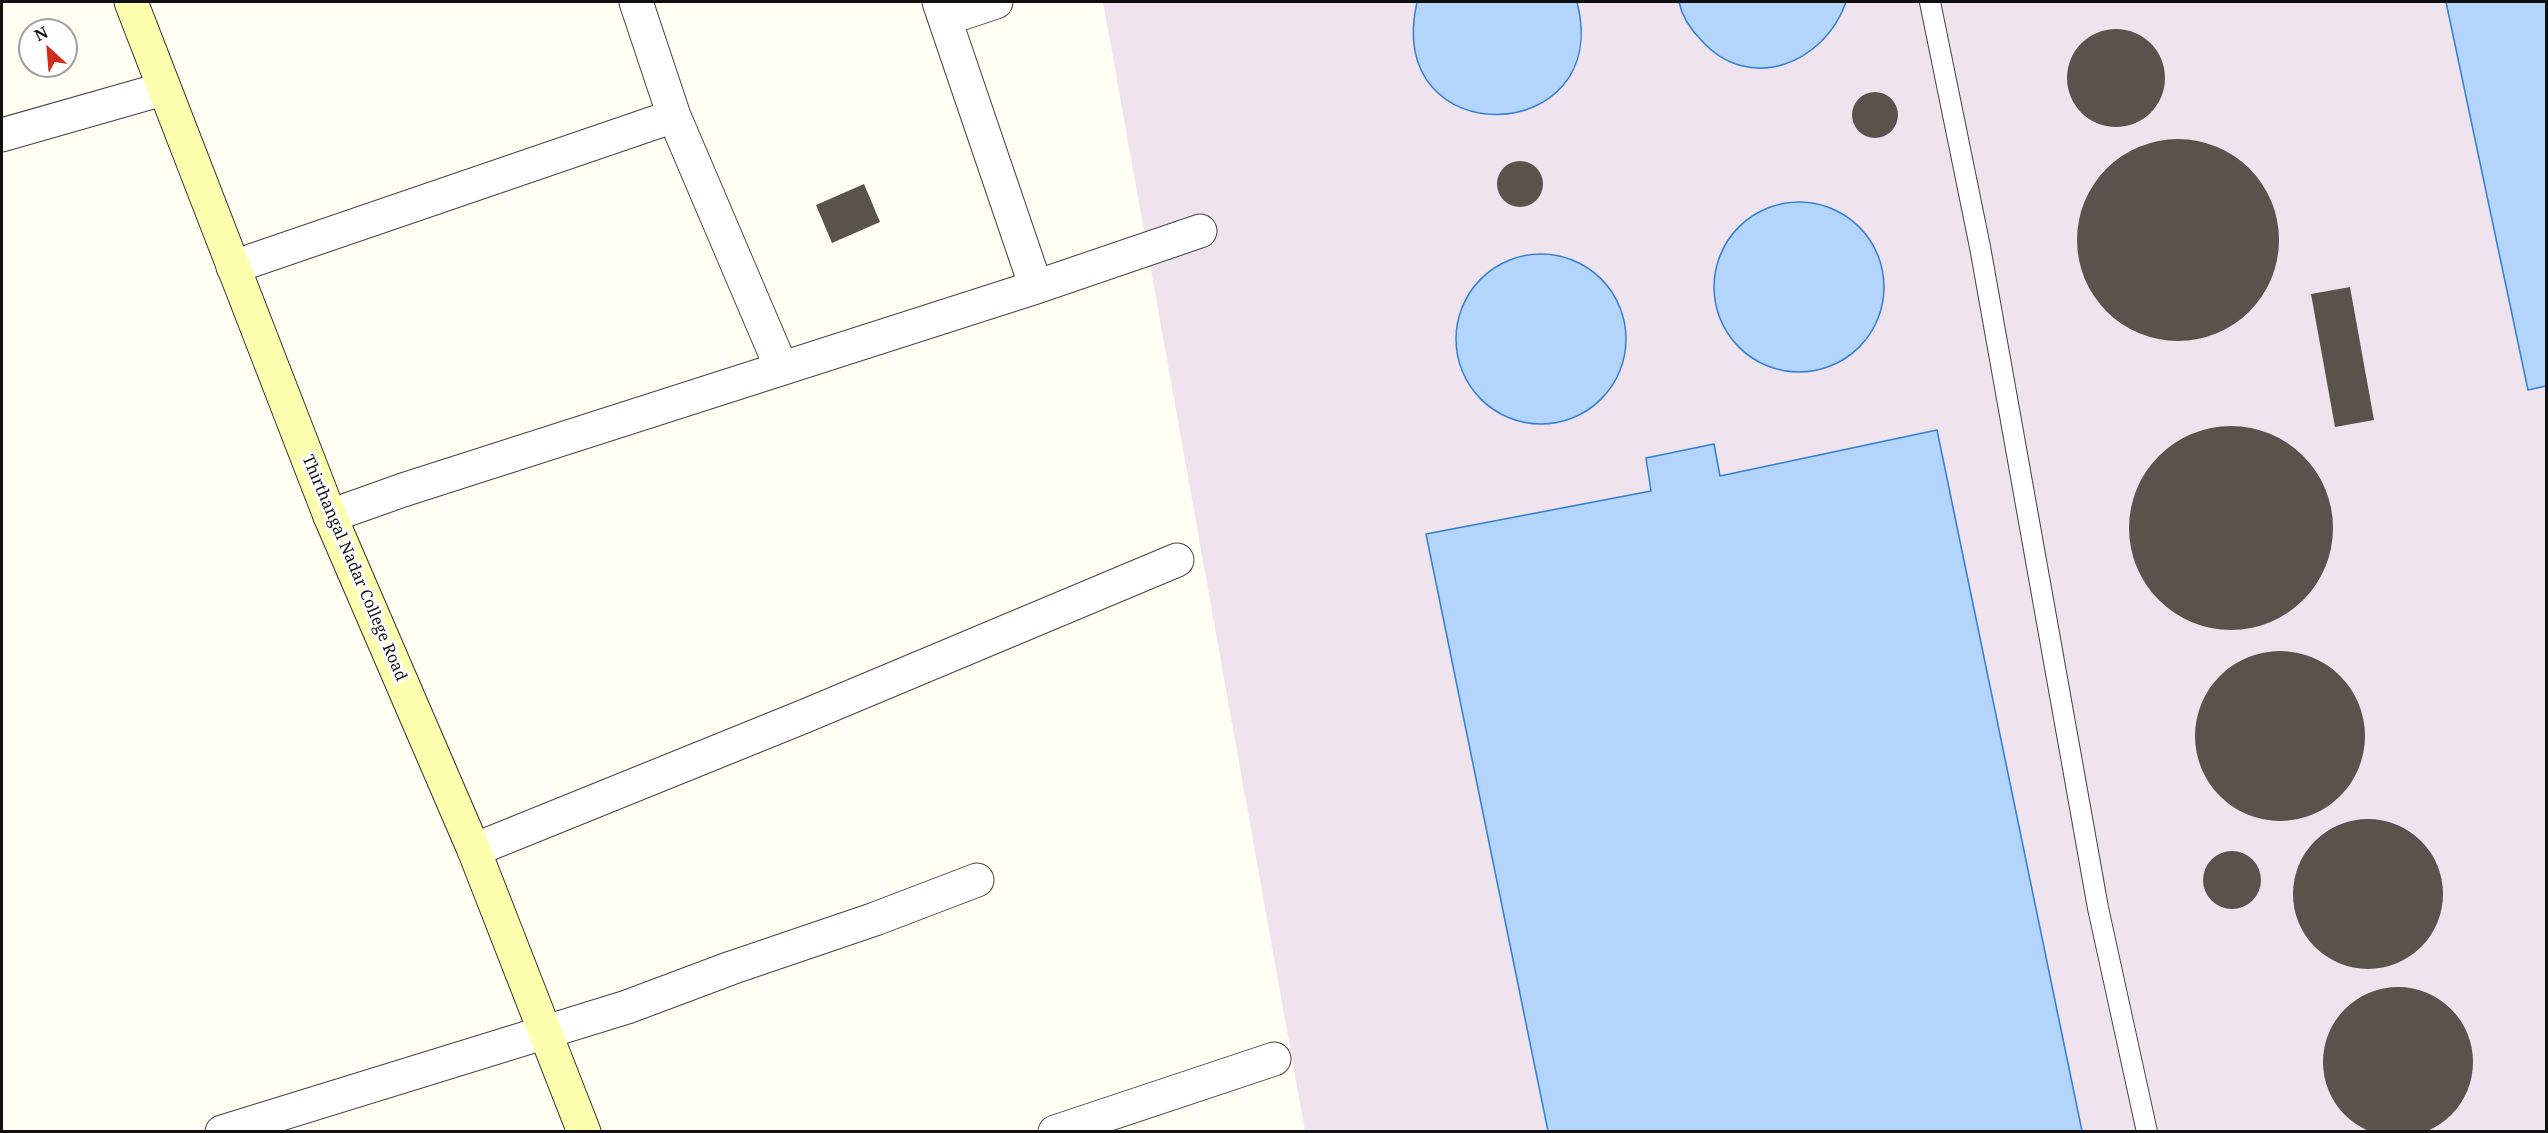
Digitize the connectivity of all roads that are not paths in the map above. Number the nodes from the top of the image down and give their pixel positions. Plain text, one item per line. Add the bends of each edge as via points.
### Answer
1 (636, 2) edge
2 (996, 2) edge
3 (1930, 2) edge
4 (139, 4) edge
5 (942, 10) edge
6 (163, 89) junction
7 (675, 116) junction
8 (2, 135) edge
9 (1200, 231) dead end
10 (233, 267) junction
11 (1036, 287) junction
12 (781, 367) junction
13 (330, 516) junction
14 (1178, 560) dead end
15 (474, 850) junction
16 (976, 880) dead end
17 (547, 1034) junction
18 (1274, 1059) dead end
19 (228, 1131) edge
20 (584, 1131) edge
21 (1055, 1131) edge
22 (2147, 1131) edge

1 - 7 street
2 - 5 street
3 - 22 lane via 1980,247 2098,909
4 - 6 street, Thirthangal Nadar College Road
5 - 11 street
6 - 8 street
6 - 10 street, Thirthangal Nadar College Road
7 - 10 street
7 - 12 street
9 - 11 street
10 - 13 street, Thirthangal Nadar College Road
11 - 12 street
12 - 13 street
13 - 15 street, Thirthangal Nadar College Road
14 - 15 street
15 - 17 street, Thirthangal Nadar College Road
16 - 17 street
17 - 19 street
17 - 20 street, Thirthangal Nadar College Road
18 - 21 street

